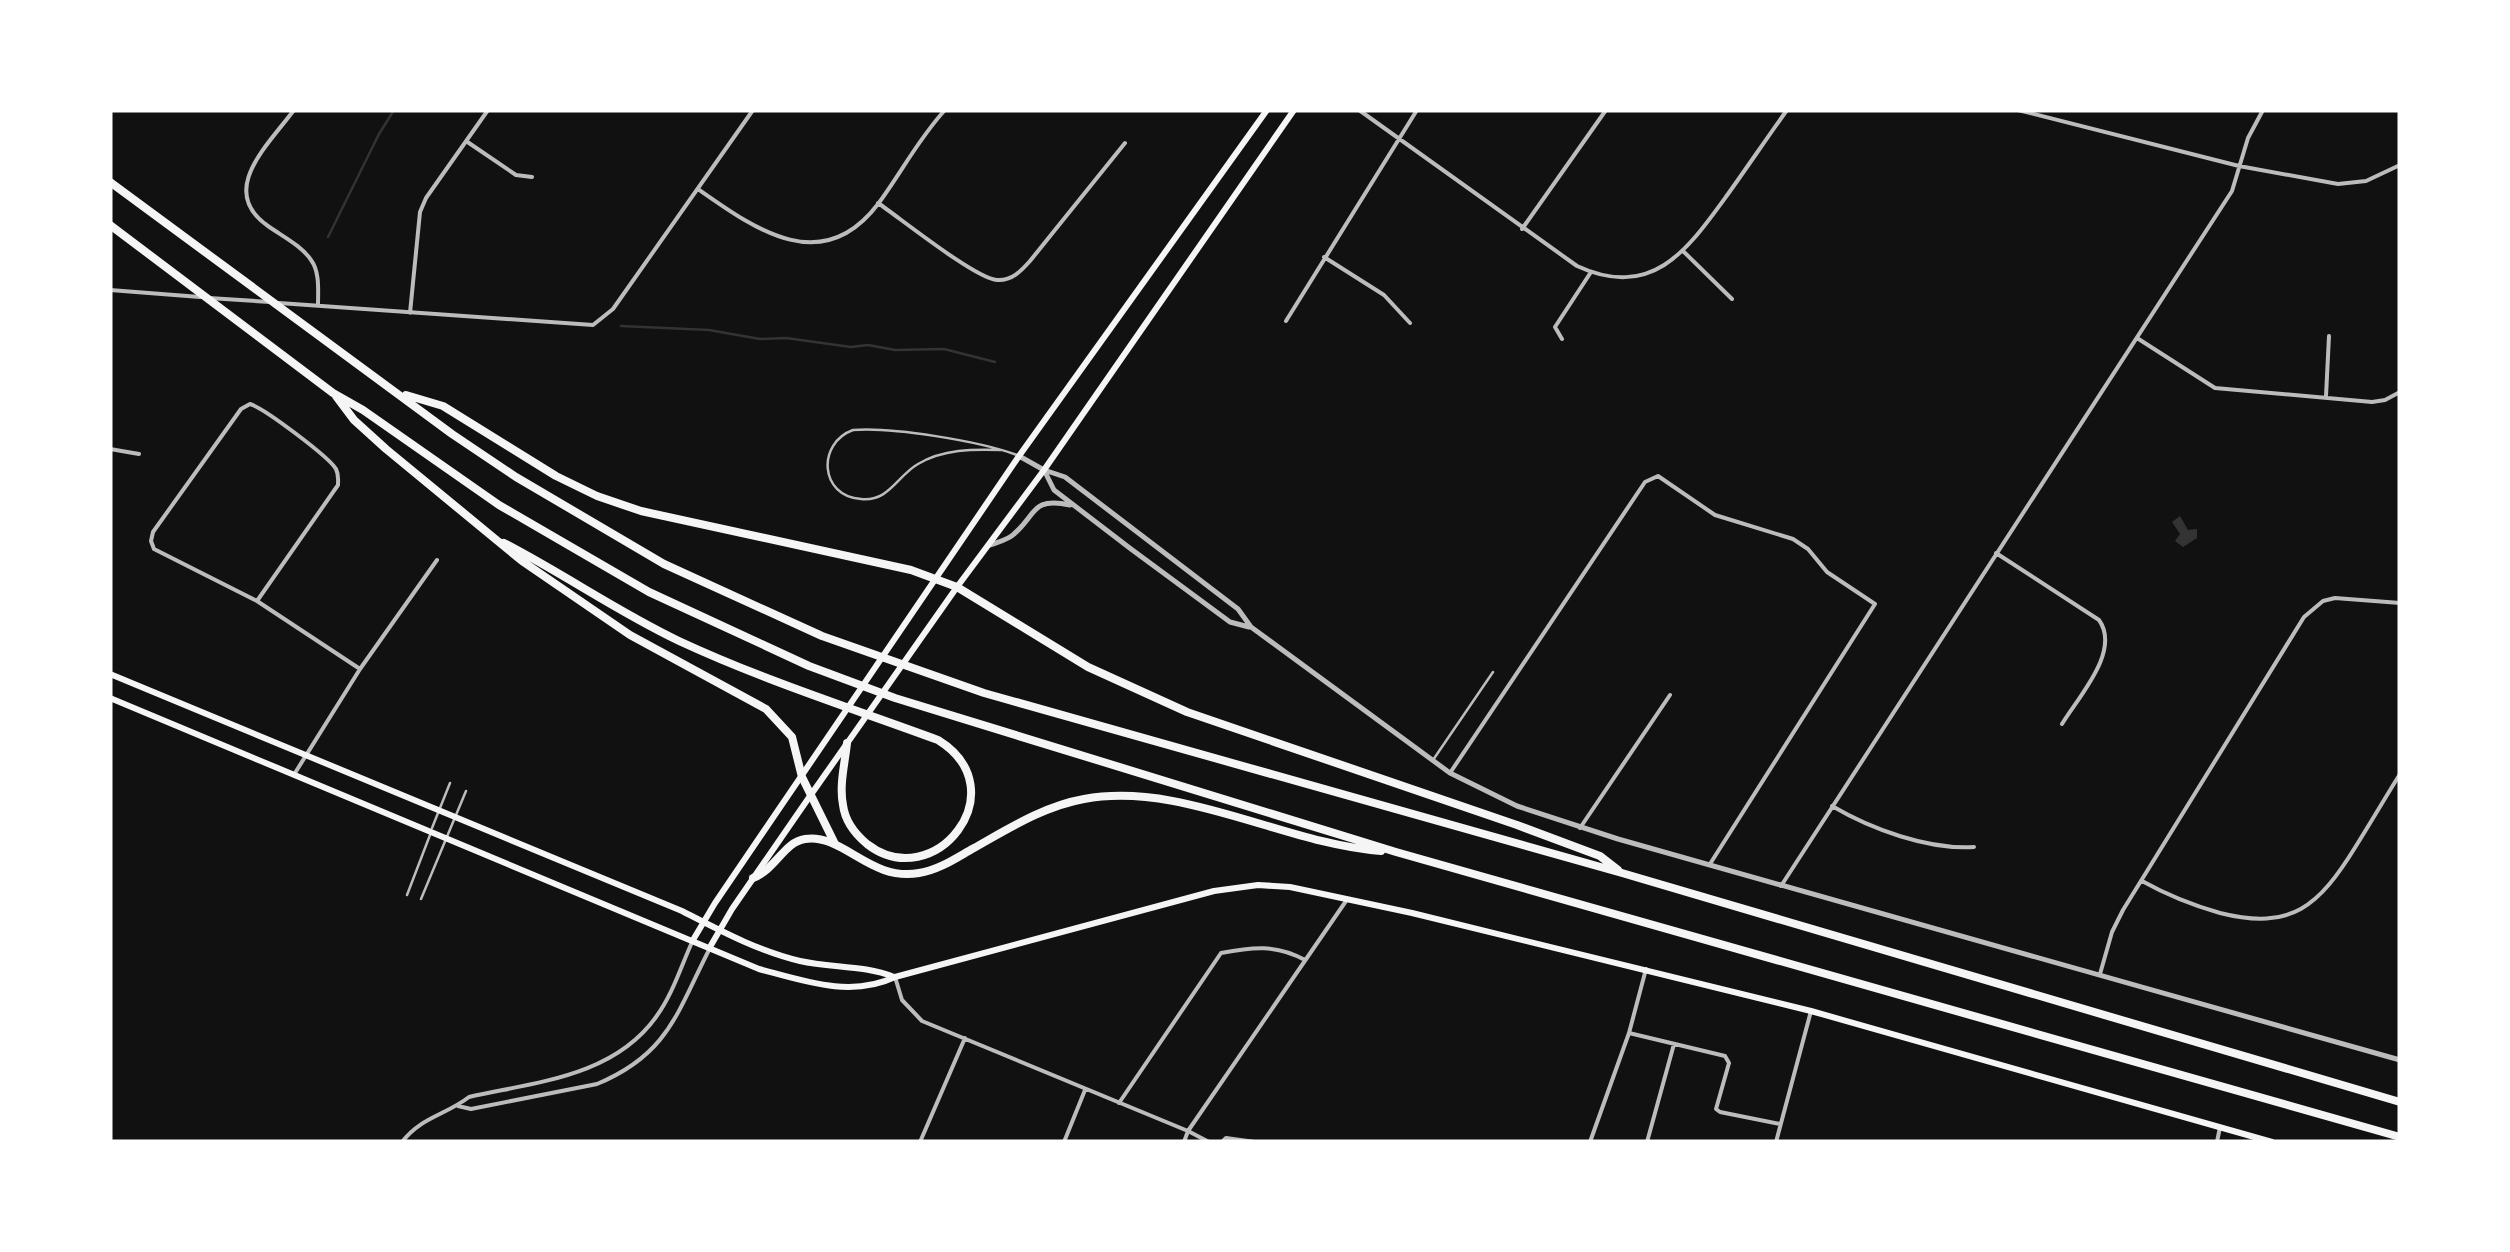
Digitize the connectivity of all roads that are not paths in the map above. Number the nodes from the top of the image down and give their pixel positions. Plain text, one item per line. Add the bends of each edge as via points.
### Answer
1 (294, 110) edge
2 (488, 110) edge
3 (753, 110) edge
4 (945, 110) edge
5 (1267, 110) edge
6 (1294, 110) edge
7 (1359, 110) edge
8 (1417, 110) edge
9 (1606, 110) edge
10 (1787, 110) edge
11 (2018, 110) edge
12 (2263, 110) edge
13 (1399, 138) junction
14 (466, 141) junction
15 (1125, 143) dead end
16 (2400, 165) edge
17 (2240, 166) junction
18 (532, 177) dead end
19 (110, 182) edge
20 (698, 189) junction
21 (878, 203) junction
22 (110, 225) edge
23 (1522, 230) junction
24 (1684, 252) junction
25 (1324, 258) junction
26 (1591, 272) junction
27 (110, 290) edge
28 (1732, 298) dead end
29 (318, 306) junction
30 (410, 313) junction
31 (1286, 321) dead end
32 (1410, 323) dead end
33 (2329, 336) dead end
34 (2136, 338) junction
35 (1562, 339) dead end
36 (397, 392) junction
37 (2400, 392) edge
38 (333, 393) junction
39 (2326, 396) junction
40 (110, 449) edge
41 (1001, 450) junction
42 (139, 454) dead end
43 (1019, 456) junction
44 (1044, 470) junction
45 (1074, 506) junction
46 (504, 544) junction
47 (990, 545) junction
48 (1996, 553) junction
49 (437, 560) dead end
50 (935, 581) junction
51 (956, 587) junction
52 (256, 601) junction
53 (2400, 603) edge
54 (1252, 627) junction
55 (360, 669) junction
56 (1492, 672) dead end
57 (110, 674) edge
58 (1670, 695) dead end
59 (110, 698) edge
60 (2062, 724) dead end
61 (848, 743) junction
62 (303, 756) junction
63 (1432, 761) junction
64 (294, 772) junction
65 (1450, 774) junction
66 (2400, 774) edge
67 (802, 777) junction
68 (450, 784) dead end
69 (466, 791) dead end
70 (810, 796) junction
71 (1832, 806) junction
72 (440, 810) junction
73 (456, 817) junction
74 (1580, 828) junction
75 (432, 830) junction
76 (447, 836) junction
77 (835, 844) junction
78 (1974, 847) dead end
79 (1396, 852) junction
80 (1710, 864) junction
81 (1622, 873) junction
82 (752, 878) junction
83 (2142, 881) junction
84 (1781, 886) junction
85 (408, 895) dead end
86 (1348, 898) junction
87 (421, 899) dead end
88 (703, 922) junction
89 (719, 930) junction
90 (693, 940) junction
91 (710, 948) junction
92 (1305, 960) junction
93 (1646, 970) junction
94 (2100, 974) junction
95 (895, 977) junction
96 (1812, 1011) junction
97 (1629, 1033) junction
98 (965, 1038) junction
99 (1674, 1044) junction
100 (2400, 1060) edge
101 (1085, 1090) junction
102 (2400, 1102) edge
103 (1119, 1103) junction
104 (458, 1106) junction
105 (1780, 1124) junction
106 (2220, 1127) junction
107 (1188, 1131) junction
108 (2400, 1137) edge
109 (402, 1142) edge
110 (920, 1142) edge
111 (1064, 1142) edge
112 (1184, 1142) edge
113 (1209, 1142) edge
114 (1222, 1142) edge
115 (1255, 1142) edge
116 (1590, 1142) edge
117 (1647, 1142) edge
118 (1776, 1142) edge
119 (2217, 1142) edge
120 (2272, 1142) edge

1 - 29 street via 244,188 254,217 313,262
2 - 14 street
3 - 20 street
4 - 21 street
5 - 43 main road
6 - 44 main road
7 - 13 street
8 - 13 street
9 - 23 street
10 - 24 street
11 - 17 street
12 - 17 street
13 - 23 street
13 - 25 street
14 - 18 street via 516,175
14 - 30 street via 420,212
15 - 21 street via 1030,262 1004,280 981,274
16 - 17 street via 2366,182 2338,184
17 - 34 street via 2232,191
19 - 36 highway
20 - 21 street via 762,232 794,241 845,232
20 - 30 street via 600,322 570,326
22 - 38 highway
23 - 26 street
24 - 26 street via 1639,276
24 - 28 street
25 - 31 street
25 - 32 street via 1384,296
26 - 35 street via 1555,328
27 - 29 street
29 - 30 street
33 - 39 street
34 - 39 street via 2215,388
34 - 48 street
36 - 50 highway via 443,406 556,476 620,505 911,570
36 - 81 highway via 590,522 822,636 984,693
37 - 39 street via 2372,402
38 - 46 highway via 354,420
38 - 79 highway via 574,550 809,666
40 - 42 street
41 - 41 lane via 853,430 829,450 827,470 844,494 868,499 936,455
41 - 43 lane
43 - 44 street
43 - 50 main road
44 - 45 street via 1054,490
44 - 47 main road
44 - 54 street via 1065,476 1238,609
45 - 47 street via 1053,501 1036,507 1012,536
45 - 54 street via 1230,622
46 - 61 highway via 677,640 938,740 969,776 965,822 924,856 892,856 866,844 847,821 842,790
46 - 67 highway via 630,635 766,709 792,737
47 - 51 main road
48 - 60 street via 2106,630 2105,652
48 - 71 street
49 - 55 street
50 - 51 highway
50 - 67 main road
51 - 61 main road
51 - 81 highway via 1154,698 1600,856
52 - 52 street via 154,549 151,541 250,404 335,466 338,475 338,485
52 - 55 street
53 - 83 street via 2336,598 2313,607
54 - 63 street
55 - 62 street
56 - 63 lane
57 - 62 main road
58 - 74 street
59 - 64 main road
61 - 70 main road
62 - 64 street
62 - 72 main road
63 - 65 street
64 - 75 main road
65 - 74 street
65 - 80 street via 1645,482 1658,476 1715,514 1793,538 1827,572 1875,604
66 - 83 street via 2337,877 2293,914 2249,920
67 - 70 highway
67 - 88 main road
68 - 72 lane
69 - 73 lane
70 - 77 highway
70 - 82 main road
71 - 78 street via 1855,820 1934,844
71 - 84 street
72 - 73 main road
72 - 75 lane
73 - 76 lane
73 - 88 main road
74 - 80 street
75 - 76 main road
75 - 85 lane
76 - 87 lane
76 - 90 main road
77 - 79 highway via 886,872 918,874 1061,805 1124,795 1350,848
77 - 82 highway via 795,842 769,872
79 - 108 highway
80 - 84 street
81 - 102 highway
82 - 89 main road
83 - 94 street via 2112,932
84 - 94 street
86 - 92 street
86 - 93 main road
86 - 95 main road via 1273,886 1214,892
88 - 89 main road
88 - 90 main road
89 - 91 main road
89 - 95 main road via 766,952
90 - 91 main road
90 - 104 street via 657,1016 623,1050 572,1074
91 - 95 main road via 836,988 875,986
91 - 104 street via 671,1029 616,1076 471,1109
92 - 103 street via 1286,949 1220,953
92 - 107 street
93 - 96 main road
93 - 97 street
94 - 100 street
95 - 98 street via 916,1017
96 - 105 street
96 - 106 main road
97 - 99 street
97 - 116 street
98 - 101 street
98 - 110 street
99 - 105 street via 1728,1059 1716,1104 1720,1112
99 - 117 street
101 - 103 street
101 - 111 street
103 - 107 street
104 - 109 street via 420,1122
105 - 118 street
106 - 119 street
106 - 120 main road
107 - 112 street
107 - 113 street
114 - 115 street

